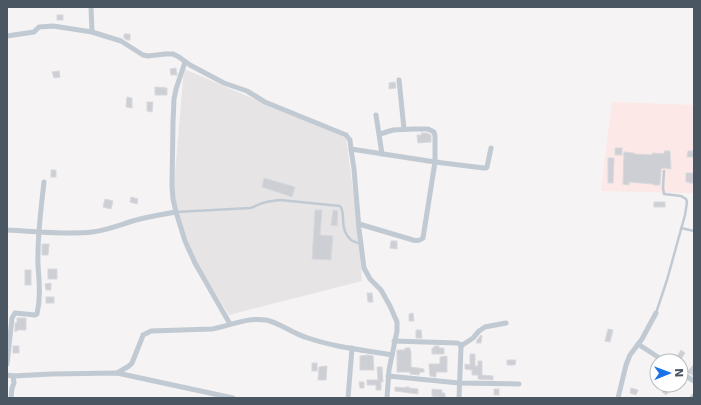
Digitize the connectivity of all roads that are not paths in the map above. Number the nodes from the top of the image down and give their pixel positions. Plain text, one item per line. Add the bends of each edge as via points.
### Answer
1 (91, 7) edge
2 (92, 32) junction
3 (7, 36) edge
4 (185, 62) junction
5 (399, 80) dead end
6 (376, 115) dead end
7 (404, 129) junction
8 (380, 134) junction
9 (491, 148) dead end
10 (351, 149) junction
11 (382, 154) junction
12 (435, 162) junction
13 (664, 170) dead end
14 (44, 182) dead end
15 (176, 212) junction
16 (358, 224) junction
17 (681, 228) junction
18 (7, 230) edge
19 (694, 230) edge
20 (39, 232) junction
21 (361, 245) junction
22 (656, 313) joint
23 (506, 323) dead end
24 (230, 324) junction
25 (394, 341) junction
26 (638, 344) junction
27 (461, 346) junction
28 (352, 348) junction
29 (652, 353) edge
30 (392, 355) junction
31 (7, 364) edge
32 (117, 372) junction
33 (10, 376) edge
34 (388, 376) junction
35 (459, 383) junction
36 (519, 384) dead end
37 (11, 398) edge
38 (233, 398) edge
39 (348, 398) edge
40 (387, 398) edge
41 (458, 398) edge
42 (618, 398) edge

1 - 2 street
2 - 3 street via 39,26 34,32
2 - 4 street via 121,41 144,55 173,54
4 - 10 street via 265,102 346,135 350,140
4 - 15 street via 174,99 172,199
5 - 7 street
6 - 8 street
7 - 8 street
7 - 12 street via 428,129 434,132
8 - 11 street
9 - 12 street via 486,168
10 - 11 street
10 - 16 street
11 - 12 street
12 - 16 street via 423,238 413,240
13 - 17 lane via 664,194 681,196 687,202
14 - 20 street
15 - 20 street via 92,232
15 - 21 lane via 250,208 273,200 340,206 347,234 351,240
15 - 24 street via 195,263
16 - 21 street
17 - 19 lane
17 - 22 lane
18 - 20 street
20 - 31 street via 40,304 36,315 15,313 12,318
21 - 25 street via 366,272 381,290 396,322
22 - 26 street
23 - 27 street via 479,330
24 - 28 street via 266,320 315,341
24 - 32 street via 212,329 151,331 142,338 132,363
25 - 27 street via 457,343
25 - 30 street
26 - 29 street
26 - 42 street via 626,365
27 - 35 street
28 - 30 street
28 - 39 street
30 - 34 street
32 - 33 street
32 - 38 street
33 - 37 street via 14,383
34 - 35 street
34 - 40 street
35 - 36 street
35 - 41 street

